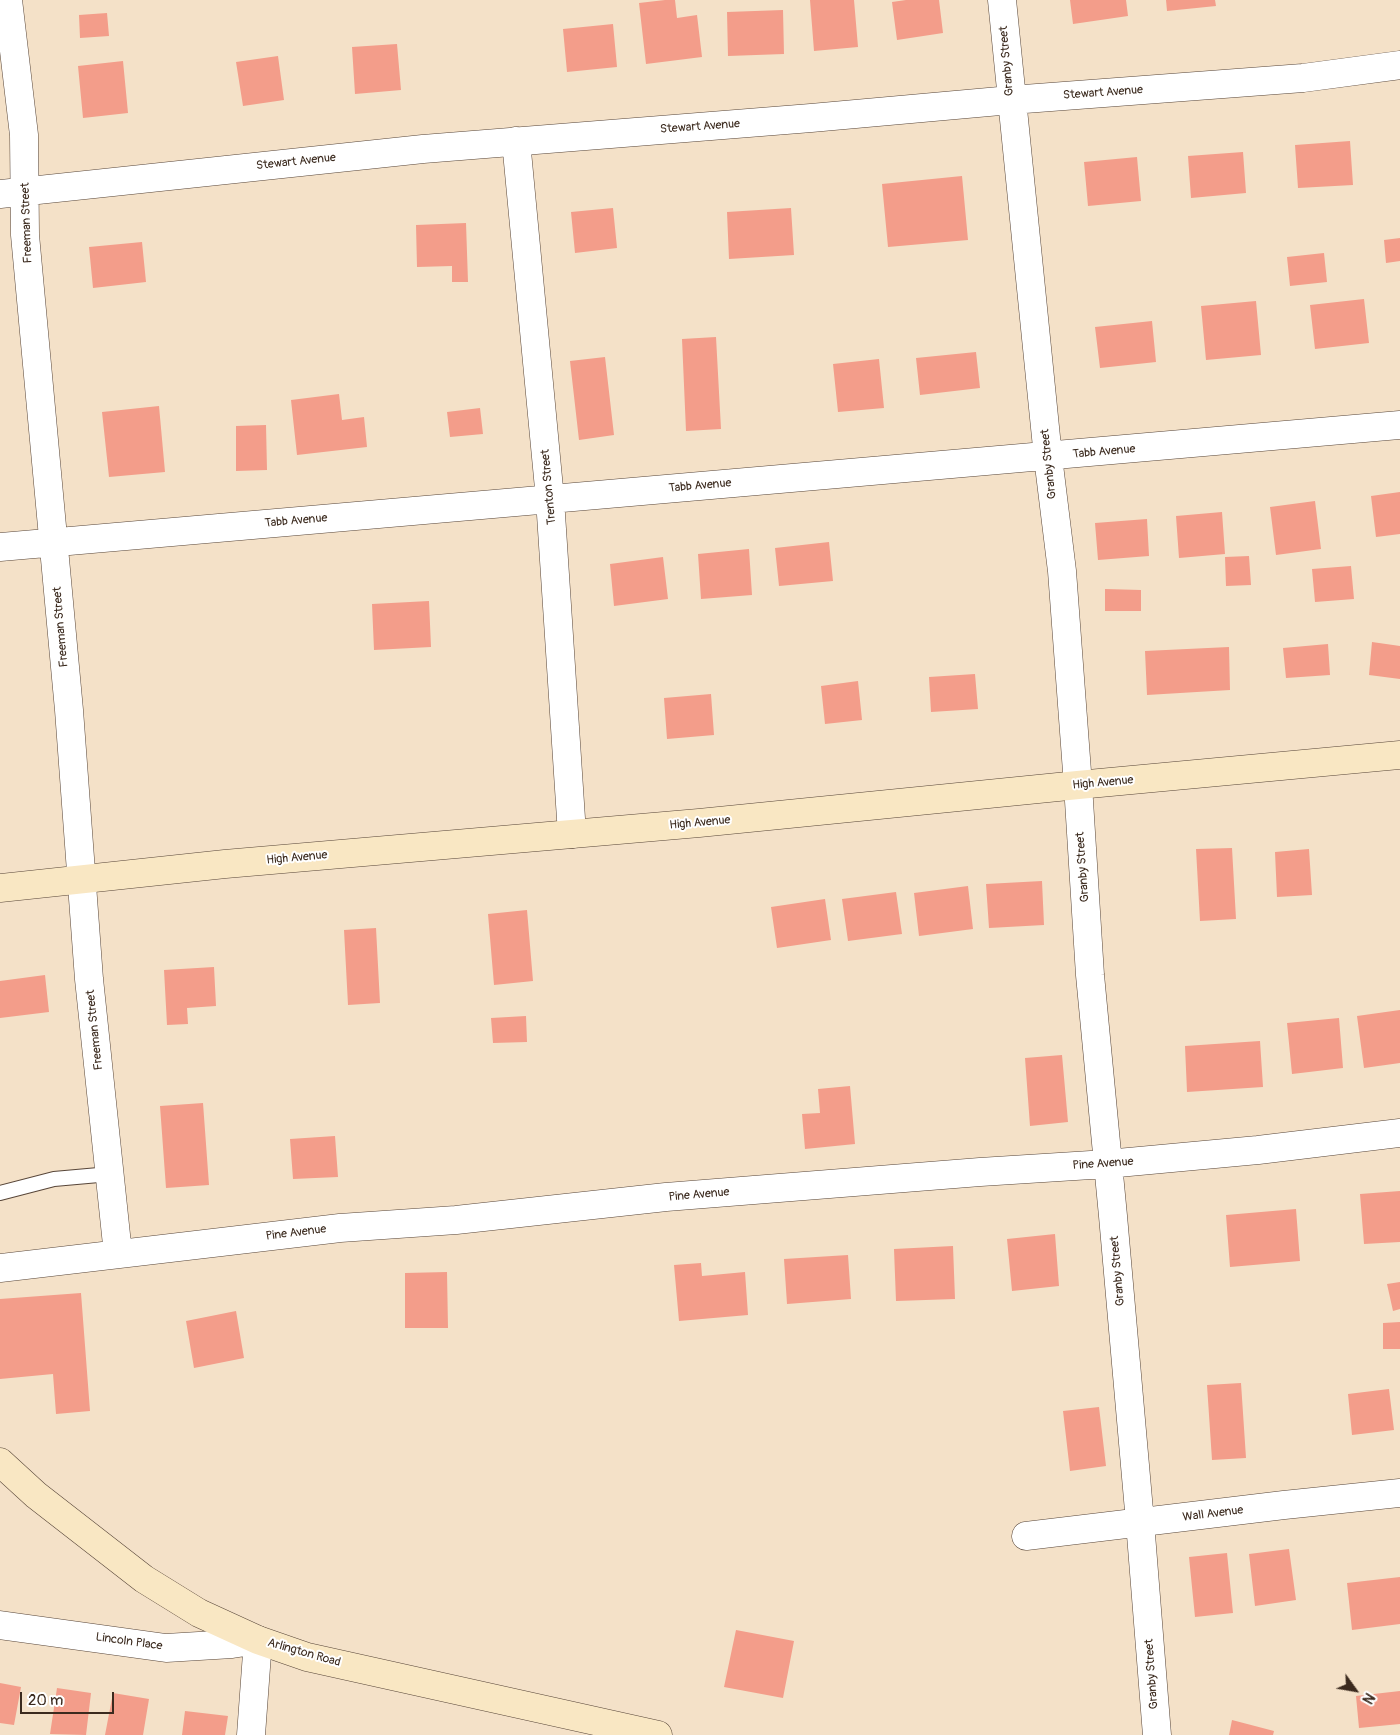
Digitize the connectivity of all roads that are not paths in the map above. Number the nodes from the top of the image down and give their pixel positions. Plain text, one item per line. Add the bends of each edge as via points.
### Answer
1 (8, 0) edge
2 (1002, 0) edge
3 (1400, 65) edge
4 (1011, 100) junction
5 (516, 141) junction
6 (13, 192) edge
7 (1400, 425) edge
8 (1048, 457) junction
9 (550, 499) junction
10 (53, 542) junction
11 (0, 547) edge
12 (1400, 755) edge
13 (1078, 785) junction
14 (572, 834) junction
15 (82, 879) junction
16 (0, 888) edge
17 (1400, 1133) edge
18 (1107, 1164) junction
19 (110, 1174) junction
20 (0, 1193) edge
21 (118, 1254) junction
22 (0, 1268) edge
23 (0, 1462) edge
24 (1400, 1493) edge
25 (1140, 1522) junction
26 (1026, 1536) dead end
27 (0, 1625) edge
28 (258, 1640) junction
29 (613, 1730) edge
30 (251, 1735) edge
31 (658, 1735) edge
32 (1157, 1735) edge

1 - 6 street, Freeman Street via 24,135
2 - 4 street, Granby Street
3 - 4 street, Stewart Avenue via 1302,78
4 - 5 street, Stewart Avenue
4 - 8 street, Granby Street
5 - 6 street, Stewart Avenue
5 - 9 street, Trenton Street
6 - 10 street, Freeman Street via 25,235
7 - 8 street, Tabb Avenue
8 - 9 street, Tabb Avenue
8 - 13 street, Granby Street via 1062,570
9 - 10 street, Tabb Avenue
9 - 14 street, Trenton Street
10 - 11 street, Tabb Avenue
10 - 15 street, Freeman Street
12 - 13 main road, High Avenue
13 - 14 main road, High Avenue
13 - 18 street, Granby Street via 1090,975
14 - 15 main road, High Avenue
15 - 16 main road, High Avenue
15 - 19 street, Freeman Street
17 - 18 street, Pine Avenue
18 - 21 street, Pine Avenue via 666,1198 456,1220 340,1228
18 - 25 street, Granby Street
19 - 20 lane via 54,1179
19 - 21 street, Freeman Street
21 - 22 street, Pine Avenue
23 - 28 main road, Arlington Road via 36,1495 144,1579 199,1613
24 - 25 street, Wall Avenue
25 - 26 street, Wall Avenue
25 - 32 street, Granby Street
27 - 28 street, Lincoln Place via 166,1648
28 - 29 main road, Arlington Road via 307,1657
28 - 30 street
29 - 31 main road, Arlington Road

